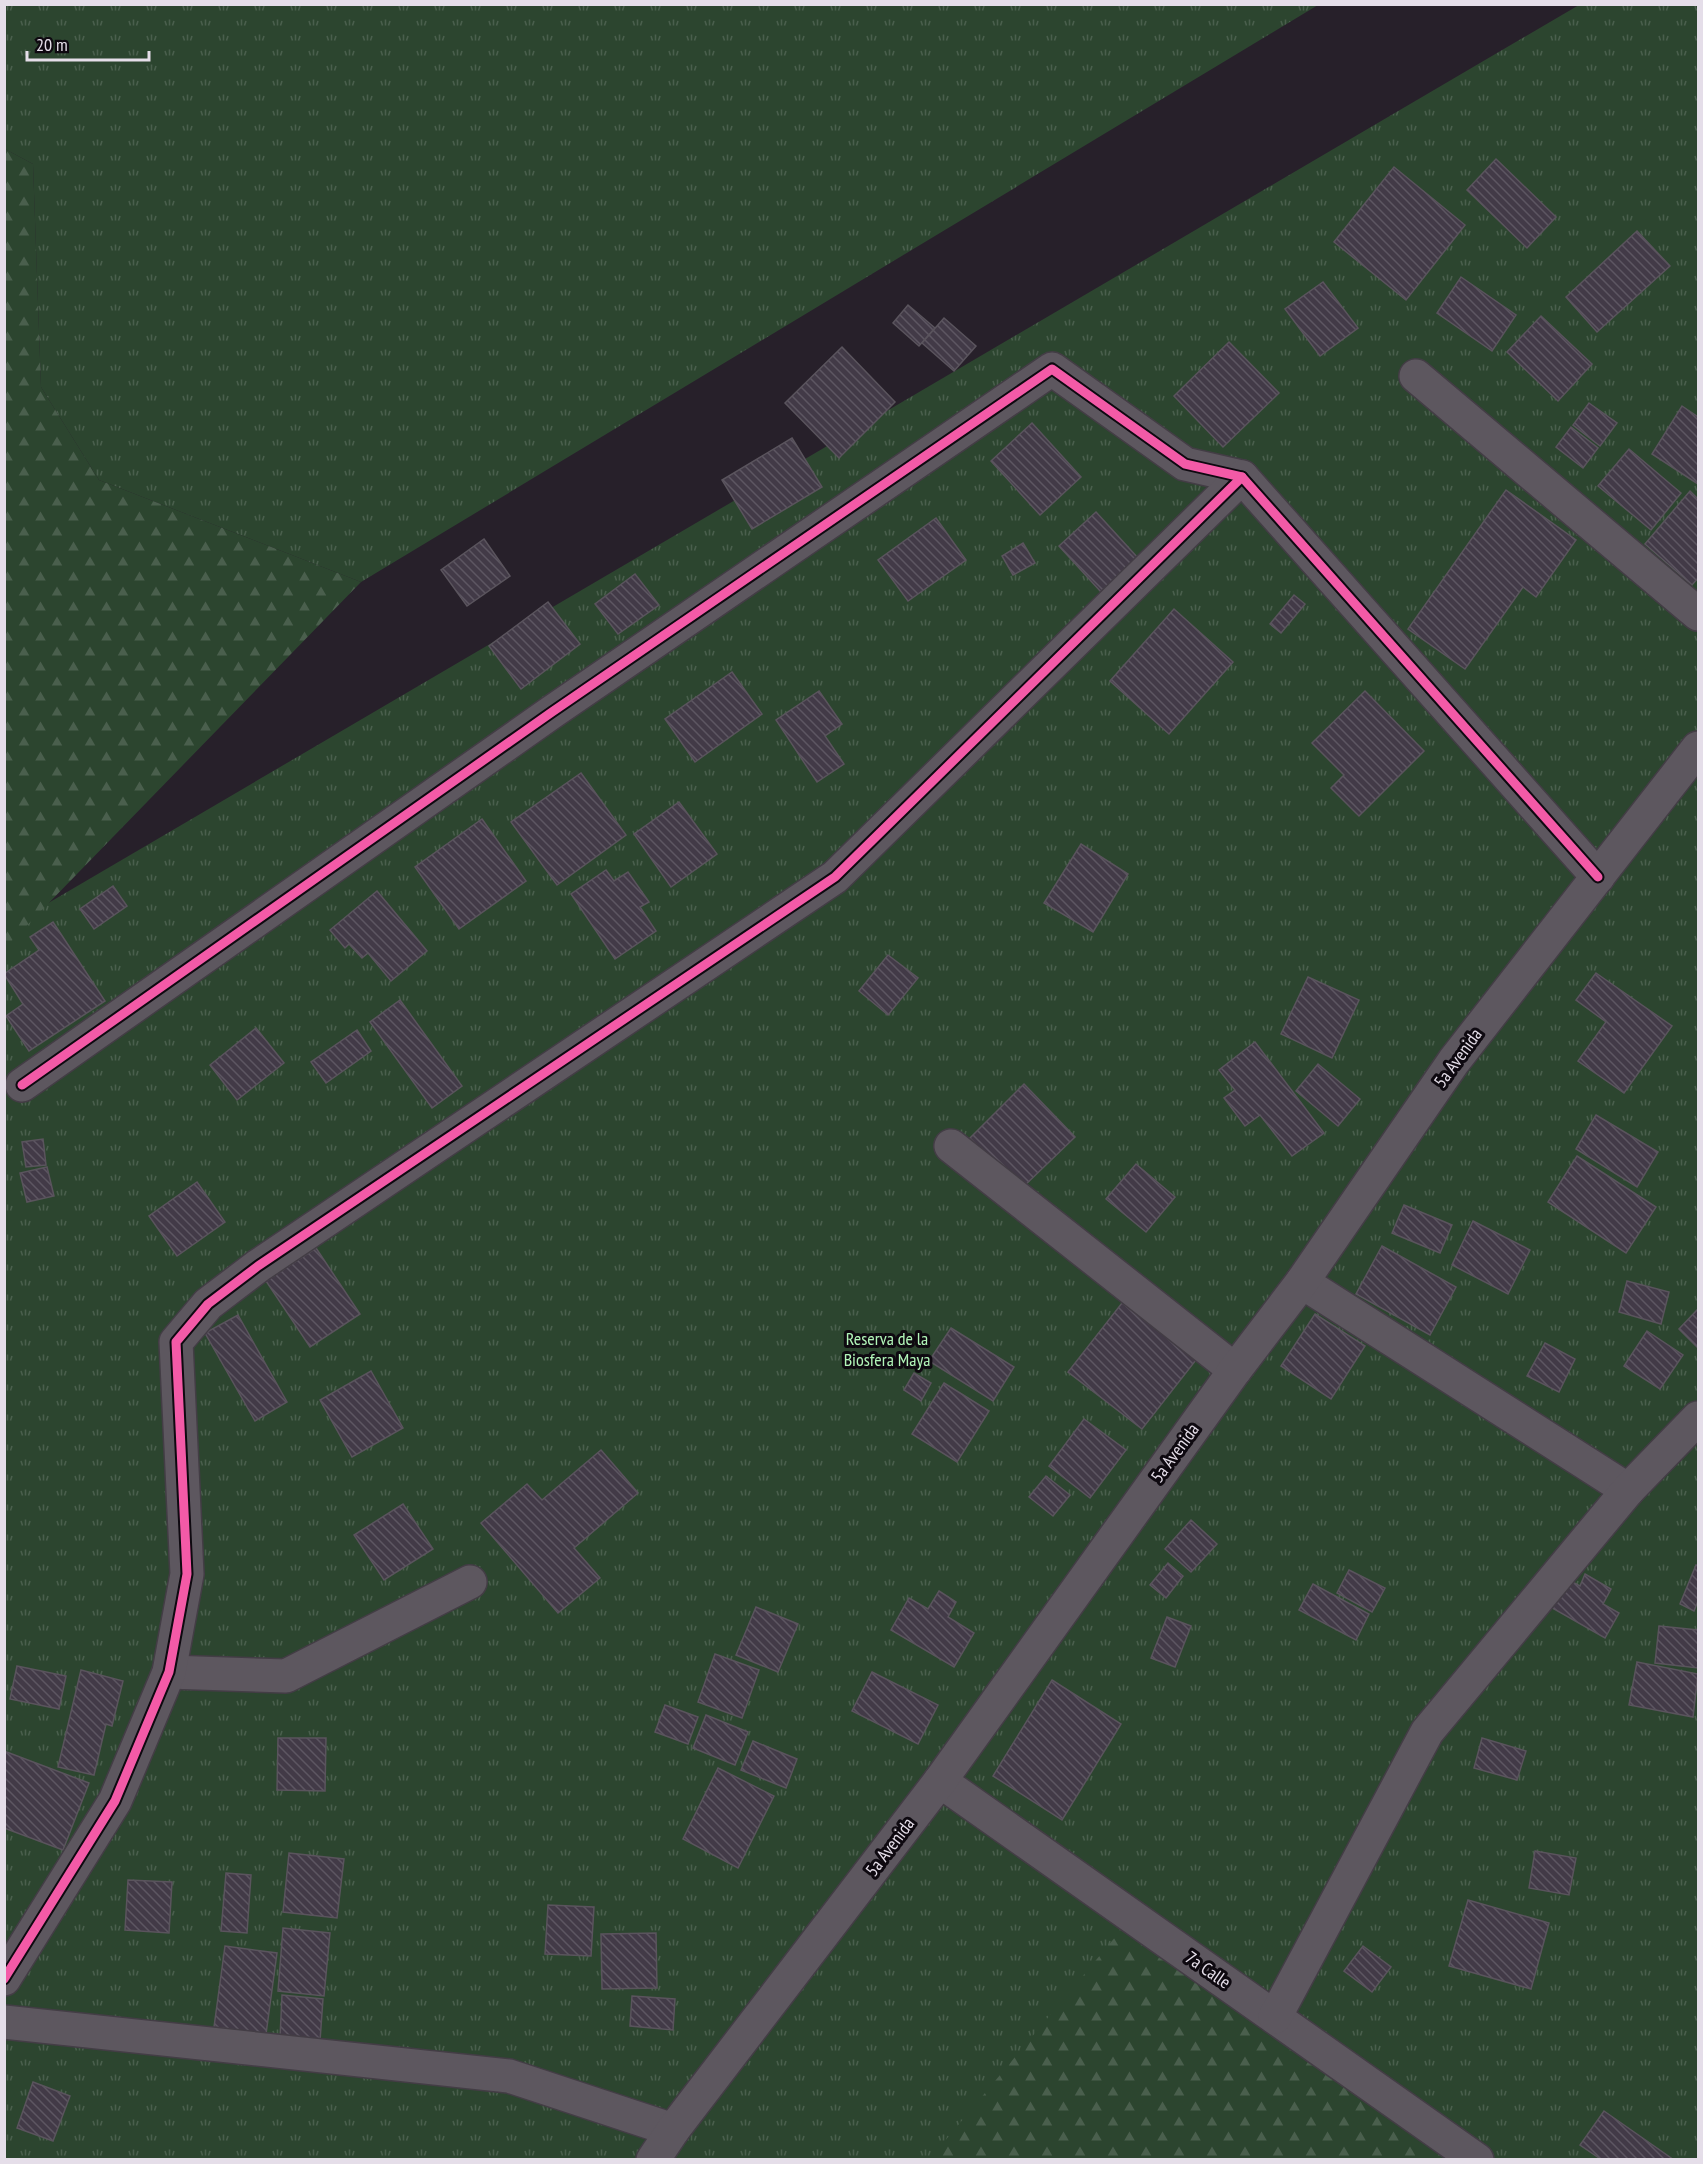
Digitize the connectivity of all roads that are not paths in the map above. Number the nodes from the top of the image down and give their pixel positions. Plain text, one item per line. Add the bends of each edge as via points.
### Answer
1 (1416, 376) dead end
2 (1242, 477) junction
3 (1698, 614) edge
4 (1698, 748) edge
5 (1598, 877) junction
6 (22, 1085) dead end
7 (951, 1146) dead end
8 (1302, 1281) junction
9 (1235, 1370) junction
10 (1698, 1418) edge
11 (1628, 1490) junction
12 (470, 1582) dead end
13 (169, 1672) junction
14 (940, 1781) junction
15 (4, 1979) edge
16 (1275, 2017) junction
17 (4, 2022) edge
18 (673, 2130) junction
19 (653, 2160) edge
20 (1477, 2160) edge

1 - 3 street
2 - 5 street
2 - 6 street via 1185,464 1052,369 552,712
2 - 13 street via 835,876 258,1266 208,1304 176,1342 187,1574
4 - 5 street, 5a Avenida
5 - 8 street, 5a Avenida via 1454,1061
7 - 9 street
8 - 9 street, 5a Avenida
8 - 11 street
9 - 14 street, 5a Avenida
10 - 11 street
11 - 16 street via 1427,1732
12 - 13 street via 286,1676
13 - 15 street via 115,1801
14 - 16 street, 7a Calle
14 - 18 street, 5a Avenida
16 - 20 street, 7a Calle
17 - 18 street via 509,2076
18 - 19 street, 5a Avenida

